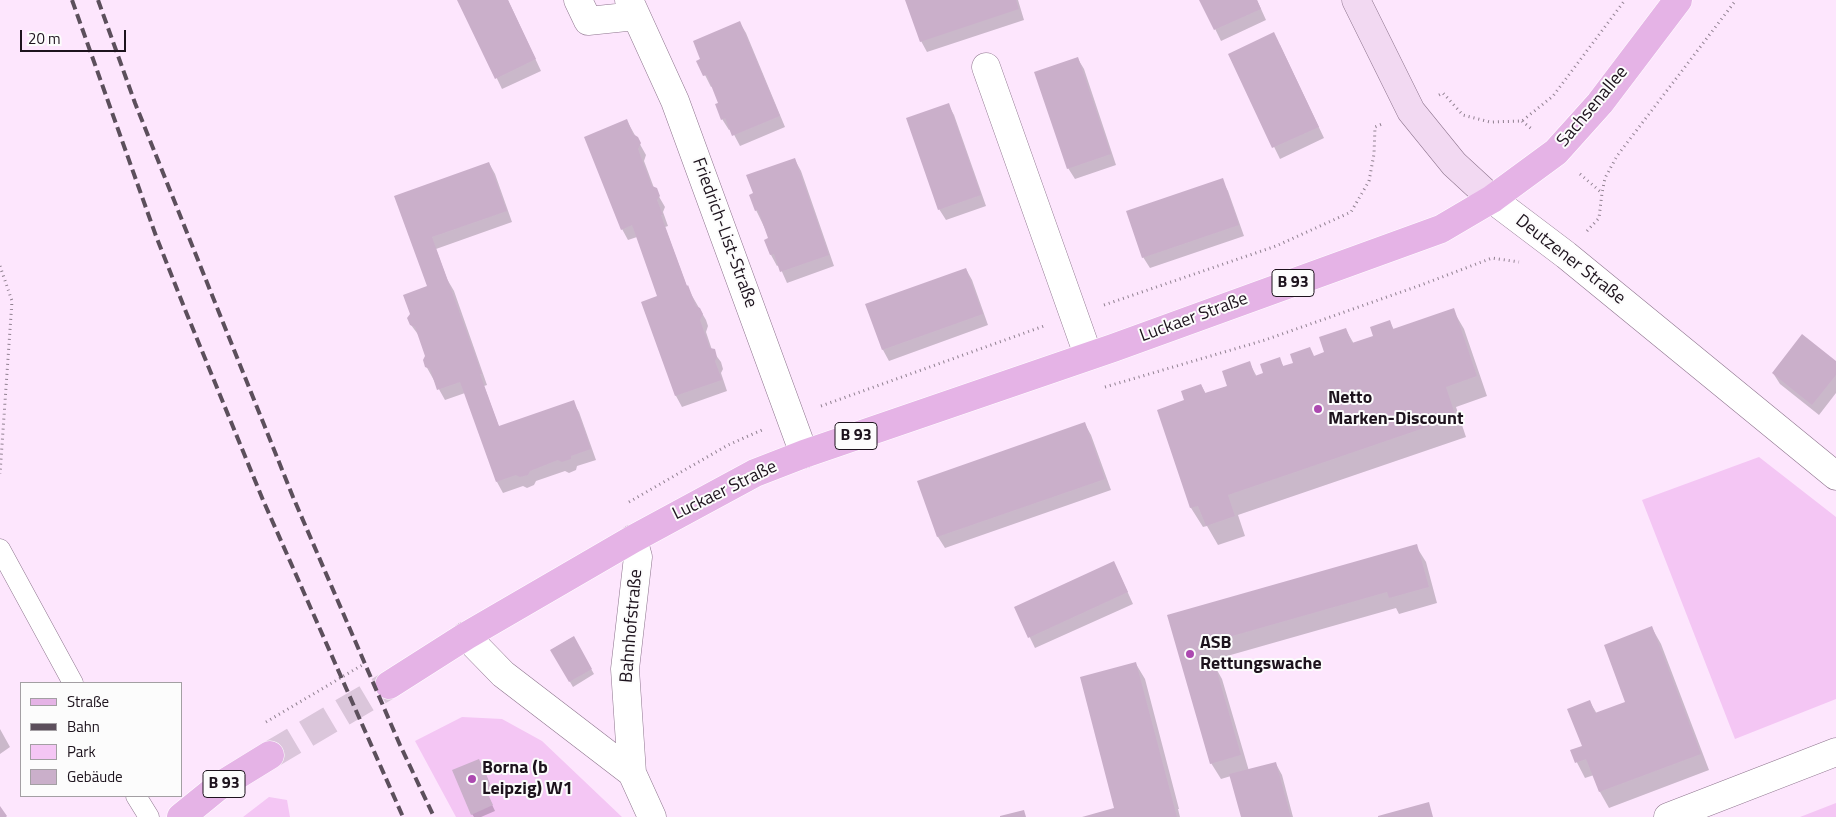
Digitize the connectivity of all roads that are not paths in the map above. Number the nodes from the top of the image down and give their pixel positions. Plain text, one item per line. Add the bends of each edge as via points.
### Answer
1 (578, 0) edge
2 (1356, 0) edge
3 (1678, 0) edge
4 (632, 8) edge
5 (986, 67) dead end
6 (1492, 199) junction
7 (1088, 355) junction
8 (804, 454) junction
9 (1836, 476) edge
10 (633, 539) junction
11 (0, 549) edge
12 (466, 636) junction
13 (72, 682) edge
14 (389, 685) tunnel mouth
15 (1836, 752) edge
16 (270, 755) tunnel mouth
17 (632, 773) junction
18 (137, 797) edge
19 (149, 817) edge
20 (181, 817) edge
21 (652, 817) edge
22 (1668, 817) edge

1 - 4 street, Friedrich-List-Straße via 588,21
2 - 6 main road, Deutzener Straße via 1411,111 1454,164
3 - 6 main road, Sachsenallee / B 93 via 1600,103 1556,152
4 - 8 street, Friedrich-List-Straße via 675,101
5 - 7 street
6 - 7 main road, Luckaer Straße / B 93 via 1441,229
6 - 9 street, Deutzener Straße via 1582,268
7 - 8 main road, Luckaer Straße / B 93
8 - 10 main road, Luckaer Straße / B 93 via 754,473
10 - 12 main road, Luckaer Straße / B 93
10 - 17 street, Bahnhofstraße via 638,557 625,669
11 - 13 lane
12 - 14 main road, Luckaer Straße / B 93
12 - 17 street, Bahnhofstraße via 503,674
15 - 22 street
16 - 20 main road, B 93 via 218,787
17 - 21 street, Bahnhofstraße
18 - 19 lane

